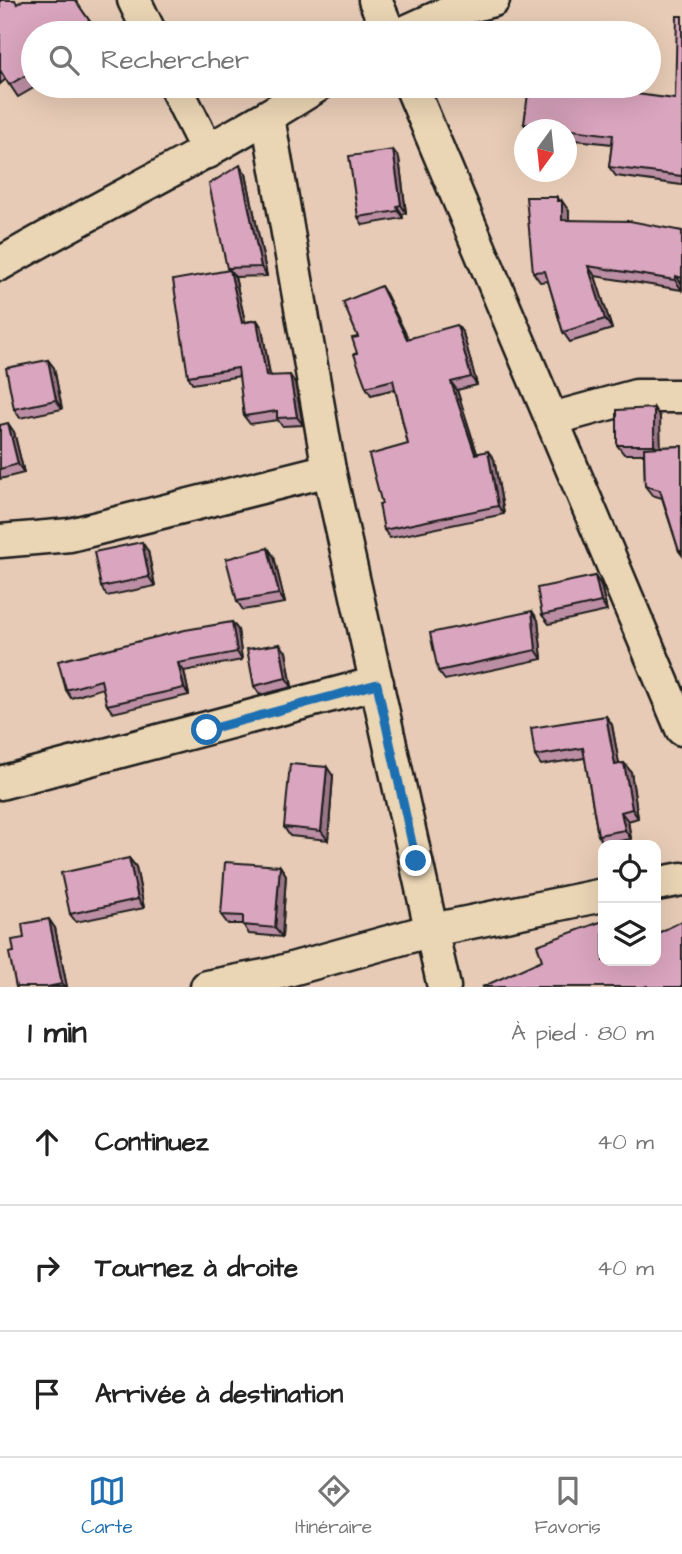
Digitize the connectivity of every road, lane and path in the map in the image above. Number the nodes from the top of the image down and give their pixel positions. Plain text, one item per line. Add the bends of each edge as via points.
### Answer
1 (134, 0) edge
2 (375, 0) edge
3 (493, 0) edge
4 (144, 21) edge
5 (384, 21) edge
6 (430, 21) edge
7 (181, 98) edge
8 (298, 98) edge
9 (416, 98) edge
10 (268, 117) junction
11 (208, 152) junction
12 (0, 264) edge
13 (682, 396) edge
14 (551, 419) junction
15 (329, 470) junction
16 (0, 541) edge
17 (377, 684) junction
18 (682, 729) edge
19 (0, 783) edge
20 (682, 879) edge
21 (661, 883) edge
22 (598, 896) edge
23 (432, 930) junction
24 (267, 981) edge
25 (207, 987) edge
26 (444, 987) edge

1 - 4 street
2 - 5 street
3 - 6 street
7 - 11 street
8 - 10 street
9 - 14 street
10 - 11 street
10 - 15 street
11 - 12 street
13 - 14 street via 636,396
14 - 18 street
15 - 16 street via 70,535
15 - 17 street
17 - 19 street
17 - 23 street
20 - 21 street
22 - 23 street
23 - 24 street
23 - 26 street
24 - 25 street

